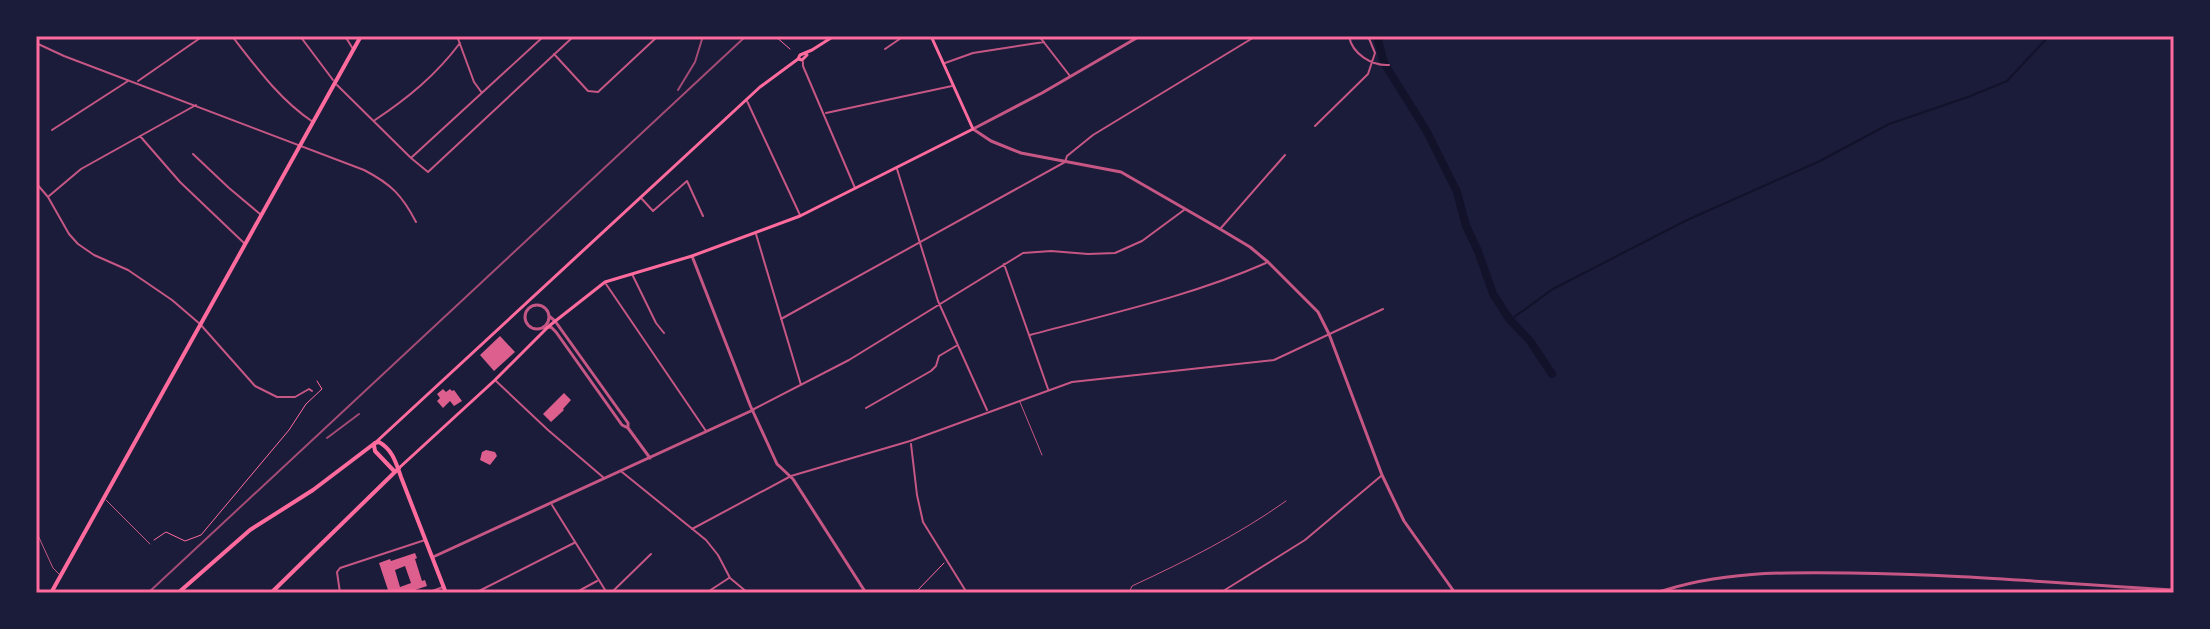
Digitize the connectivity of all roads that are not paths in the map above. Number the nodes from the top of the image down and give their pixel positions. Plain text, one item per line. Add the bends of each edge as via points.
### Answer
1 (203, 36) edge
2 (232, 36) edge
3 (300, 36) edge
4 (345, 36) edge
5 (361, 36) edge
6 (457, 36) edge
7 (544, 36) edge
8 (574, 36) edge
9 (658, 36) edge
10 (834, 36) edge
11 (904, 36) edge
12 (931, 36) edge
13 (1039, 36) edge
14 (1140, 36) edge
15 (1256, 36) edge
16 (1349, 36) edge
17 (1368, 36) edge
18 (1044, 42) junction
19 (36, 43) edge
20 (460, 43) junction
21 (353, 49) junction
22 (885, 49) dead end
23 (554, 54) junction
24 (806, 56) junction
25 (1373, 62) junction
26 (944, 64) junction
27 (1389, 65) dead end
28 (1070, 77) junction
29 (129, 80) junction
30 (136, 82) junction
31 (335, 82) junction
32 (954, 85) junction
33 (482, 93) junction
34 (746, 99) junction
35 (196, 105) junction
36 (824, 114) junction
37 (375, 120) junction
38 (313, 122) junction
39 (1315, 126) dead end
40 (973, 129) junction
41 (52, 130) dead end
42 (140, 136) junction
43 (300, 145) junction
44 (193, 154) dead end
45 (1285, 155) dead end
46 (411, 158) junction
47 (1065, 162) junction
48 (897, 168) junction
49 (36, 183) edge
50 (855, 190) junction
51 (48, 197) junction
52 (641, 198) junction
53 (1185, 209) junction
54 (261, 215) junction
55 (703, 216) dead end
56 (800, 216) junction
57 (416, 222) dead end
58 (1220, 229) junction
59 (756, 234) junction
60 (918, 242) junction
61 (245, 244) junction
62 (692, 256) junction
63 (1268, 262) junction
64 (1004, 264) junction
65 (631, 273) junction
66 (605, 282) junction
67 (528, 302) junction
68 (939, 304) junction
69 (536, 305) junction
70 (523, 307) junction
71 (1383, 309) dead end
72 (526, 316) junction
73 (549, 316) junction
74 (781, 319) junction
75 (555, 321) junction
76 (200, 324) junction
77 (549, 326) junction
78 (542, 328) junction
79 (664, 333) dead end
80 (1329, 334) junction
81 (1030, 335) junction
82 (957, 345) junction
83 (495, 380) junction
84 (802, 386) junction
85 (1049, 390) junction
86 (312, 391) dead end
87 (1020, 401) junction
88 (866, 408) dead end
89 (753, 410) junction
90 (988, 413) junction
91 (628, 428) junction
92 (706, 432) junction
93 (910, 441) junction
94 (375, 443) junction
95 (1042, 455) dead end
96 (650, 458) junction
97 (405, 462) junction
98 (622, 471) junction
99 (394, 472) junction
100 (1382, 475) junction
101 (791, 476) junction
102 (401, 478) junction
103 (604, 479) junction
104 (104, 498) junction
105 (1286, 501) dead end
106 (552, 504) junction
107 (692, 529) junction
108 (36, 531) edge
109 (426, 540) junction
110 (574, 543) junction
111 (150, 544) road end
112 (651, 554) dead end
113 (433, 557) junction
114 (60, 576) junction
115 (730, 578) junction
116 (598, 580) junction
117 (444, 587) junction
118 (2174, 590) edge
119 (51, 593) edge
120 (178, 593) edge
121 (271, 593) edge
122 (340, 593) edge
123 (427, 593) edge
124 (446, 593) edge
125 (475, 593) edge
126 (575, 593) edge
127 (609, 593) edge
128 (706, 593) edge
129 (748, 593) edge
130 (866, 593) edge
131 (967, 593) edge
132 (1129, 593) edge
133 (1220, 593) edge
134 (1455, 593) edge
135 (1656, 593) edge

1 - 30 street
2 - 38 street via 274,88
3 - 31 street
4 - 21 street
5 - 21 main road
6 - 20 street
7 - 33 street
8 - 23 street
9 - 23 street via 598,92 588,91
10 - 24 main road
11 - 22 street
12 - 26 main road
13 - 18 street
14 - 28 street
15 - 47 street via 1093,135
16 - 25 street via 1358,54
17 - 25 street
18 - 26 street via 973,53
18 - 28 street
19 - 29 street
20 - 33 street
20 - 37 street via 422,86
21 - 31 main road
23 - 46 street via 428,172
24 - 34 main road via 799,56
24 - 36 street via 803,66
25 - 27 street
25 - 39 street via 1368,74
26 - 32 main road
28 - 40 street
29 - 30 street
29 - 41 street
30 - 35 street
31 - 37 street
31 - 38 main road
32 - 36 street
32 - 40 main road
33 - 46 street
34 - 52 main road
34 - 56 street
35 - 42 street
35 - 43 street
36 - 50 street
37 - 46 street
38 - 43 main road
40 - 47 street via 1021,153
40 - 48 main road
42 - 51 street via 81,169
42 - 61 street
43 - 54 main road
43 - 57 street via 387,183
44 - 54 street
45 - 58 street
47 - 53 street via 1121,172
47 - 60 street
48 - 50 main road
48 - 60 street
49 - 51 street
50 - 56 main road
51 - 76 street via 78,244 128,270
52 - 55 street via 653,211 687,181
52 - 67 main road
53 - 58 street
53 - 64 street via 1142,241 1115,253 1023,253
54 - 61 main road
56 - 59 main road
58 - 63 street
59 - 62 main road
59 - 74 street
60 - 68 street
60 - 74 street
61 - 76 main road
62 - 65 main road
62 - 89 street
63 - 80 street via 1318,312
63 - 81 street via 1232,278
64 - 68 street
64 - 81 street
65 - 66 main road
65 - 79 street
66 - 75 main road
66 - 92 street
67 - 69 street
67 - 70 main road
68 - 82 street
68 - 84 street
69 - 72 street
69 - 73 street
70 - 72 street
70 - 94 main road
71 - 80 street
72 - 78 street via 531,326
73 - 75 street
73 - 78 street
74 - 84 street
75 - 77 main road
75 - 91 street
76 - 86 street via 265,393 295,397
76 - 104 main road
77 - 78 street
77 - 83 main road
77 - 91 street
80 - 85 street via 1274,360 1072,382
80 - 100 street
81 - 85 street
82 - 88 street via 939,356 931,371
82 - 90 street
83 - 97 main road
83 - 103 street
84 - 89 street
85 - 87 street
87 - 90 street
87 - 95 lane
89 - 92 street
89 - 101 street via 777,464
90 - 93 street
91 - 96 street
92 - 96 street
93 - 101 street
93 - 131 street via 920,514
94 - 99 main road via 375,451
94 - 99 main road via 384,444 395,459
94 - 120 main road via 250,530
96 - 98 street
97 - 99 main road
97 - 102 main road
98 - 103 street
98 - 107 street
99 - 102 main road
99 - 102 main road
99 - 121 main road
100 - 133 street via 1305,540
100 - 134 street via 1404,521
101 - 107 street
101 - 130 street
102 - 109 main road
103 - 106 street
104 - 111 lane
104 - 114 main road
105 - 132 lane via 1186,561 1132,586
106 - 110 street
106 - 113 street
107 - 115 street via 718,555
108 - 114 lane
109 - 113 main road
109 - 122 street via 340,568
110 - 116 street
110 - 125 street
112 - 127 street
113 - 117 main road
114 - 119 main road
115 - 128 street
115 - 129 street
116 - 126 street
116 - 127 street
117 - 123 street
117 - 124 main road
118 - 135 street via 1784,572 1713,577

